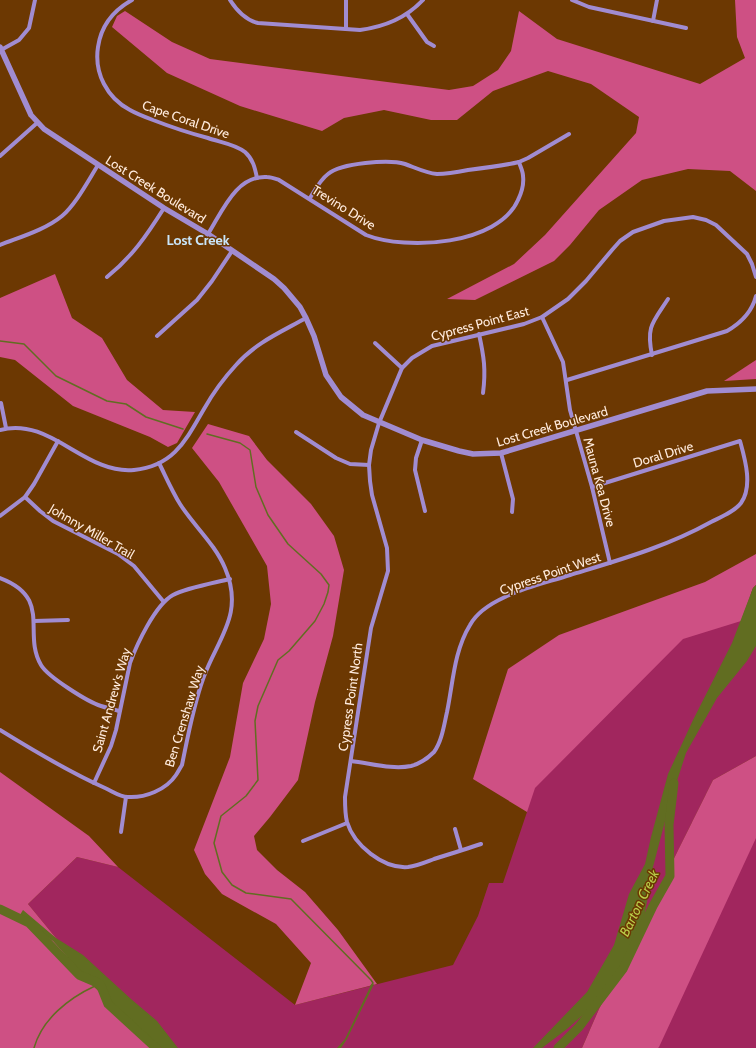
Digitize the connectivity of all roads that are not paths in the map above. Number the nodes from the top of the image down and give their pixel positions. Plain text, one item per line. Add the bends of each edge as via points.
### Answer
1 (35, 0) edge
2 (132, 0) edge
3 (230, 0) edge
4 (346, 0) edge
5 (424, 0) edge
6 (572, 0) edge
7 (657, 0) edge
8 (407, 14) junction
9 (653, 21) junction
10 (686, 28) dead end
11 (346, 29) junction
12 (434, 46) dead end
13 (1, 49) edge
14 (37, 123) junction
15 (569, 134) dead end
16 (0, 156) edge
17 (519, 162) junction
18 (98, 165) junction
19 (257, 178) junction
20 (310, 198) junction
21 (164, 208) junction
22 (208, 234) junction
23 (0, 245) edge
24 (232, 251) junction
25 (107, 277) dead end
26 (756, 277) edge
27 (756, 296) edge
28 (668, 299) dead end
29 (542, 317) junction
30 (306, 318) junction
31 (479, 334) junction
32 (157, 336) dead end
33 (375, 343) dead end
34 (652, 355) junction
35 (402, 368) junction
36 (566, 380) junction
37 (756, 389) edge
38 (483, 393) dead end
39 (1, 403) dead end
40 (379, 423) junction
41 (6, 428) junction
42 (0, 430) edge
43 (296, 432) dead end
44 (575, 432) junction
45 (422, 440) junction
46 (58, 441) junction
47 (740, 441) joint
48 (501, 453) junction
49 (159, 463) junction
50 (369, 465) junction
51 (592, 487) junction
52 (25, 497) junction
53 (425, 511) dead end
54 (512, 512) dead end
55 (0, 516) edge
56 (610, 563) junction
57 (0, 578) edge
58 (230, 579) junction
59 (163, 602) junction
60 (68, 620) dead end
61 (34, 621) junction
62 (119, 711) junction
63 (0, 730) edge
64 (351, 761) junction
65 (94, 783) junction
66 (126, 797) junction
67 (347, 823) junction
68 (454, 829) dead end
69 (121, 832) dead end
70 (303, 841) dead end
71 (481, 844) dead end
72 (461, 850) junction

1 - 13 street via 29,28 19,40
2 - 19 street, Cape Coral Drive via 111,16 99,40 98,67 107,89 130,110 175,129 243,150 251,158
3 - 11 street via 250,21
4 - 11 street
5 - 8 street
6 - 9 street via 589,7
7 - 9 street
8 - 11 street via 372,28
8 - 12 street via 427,42
9 - 10 street
13 - 14 street, Lost Creek Boulevard via 25,104
14 - 16 street
14 - 18 street, Lost Creek Boulevard via 52,136
15 - 17 street
17 - 20 street via 439,174 391,162 348,165 329,173
17 - 20 street, Trevino Drive via 523,176 522,193 509,214 484,230 448,241 403,243 375,238 366,235
18 - 21 street, Lost Creek Boulevard
18 - 23 street via 63,215 52,223
19 - 20 street, Trevino Drive via 280,180
19 - 22 street, Trevino Drive via 236,189
21 - 22 street, Lost Creek Boulevard
21 - 25 street via 144,240 128,259
22 - 24 street, Lost Creek Boulevard
24 - 30 street, Lost Creek Boulevard via 284,288
24 - 32 street via 197,300
26 - 29 street, Cypress Point East via 747,254 716,225 693,217 678,218 648,226 629,235 568,299
27 - 34 street via 754,304 740,324 727,332
28 - 34 street via 650,328 649,342
29 - 31 street, Cypress Point East via 524,324
29 - 36 street, Mauna Kea Drive via 563,362
30 - 40 street, Lost Creek Boulevard via 326,375 334,388 351,406
30 - 49 street via 252,349 217,388 180,448
31 - 35 street, Cypress Point East via 432,346 412,358
31 - 38 street via 486,376
33 - 35 street
34 - 36 street
35 - 40 street, Cypress Point East
36 - 44 street, Mauna Kea Drive
37 - 44 street, Lost Creek Boulevard via 707,391
39 - 41 street
40 - 45 street, Lost Creek Boulevard
40 - 50 street, Cypress Point North
41 - 42 street
41 - 46 street via 27,429
43 - 50 street via 336,458 350,464
44 - 48 street, Lost Creek Boulevard
44 - 51 street, Mauna Kea Drive
45 - 48 street, Lost Creek Boulevard via 473,454
45 - 53 street via 415,470
46 - 49 street via 94,461 121,470 134,470
46 - 52 street
47 - 51 street, Doral Drive
47 - 56 street, Cypress Point West via 747,481 746,493 741,503 731,511 676,540
48 - 54 street via 513,499
49 - 58 street, Ben Crenshaw Way via 180,504 214,548
50 - 64 street, Cypress Point North via 372,495 387,548 388,571 371,628
51 - 56 street, Mauna Kea Drive
52 - 55 street
52 - 59 street, Johnny Miller Trail via 53,521 118,554 134,566
56 - 64 street, Cypress Point West via 517,592 490,605 480,613 471,624 459,648 440,742 425,759 400,767
57 - 61 street via 9,581 27,596 33,608
58 - 59 street, Saint Andrew's Way via 173,595
58 - 66 street, Ben Crenshaw Way via 230,617 203,679 182,764 168,784 144,796
59 - 62 street, Saint Andrew's Way via 134,652
60 - 61 street
61 - 62 street via 36,655 47,674 100,706
62 - 65 street, Saint Andrew's Way via 111,746
63 - 65 street, Ben Crenshaw Way
64 - 67 street, Cypress Point North via 345,797
65 - 66 street, Ben Crenshaw Way
66 - 69 street
67 - 70 street
67 - 72 street, Cypress Point North via 366,849 384,862 395,866 408,867
68 - 72 street
71 - 72 street, Cypress Point North

